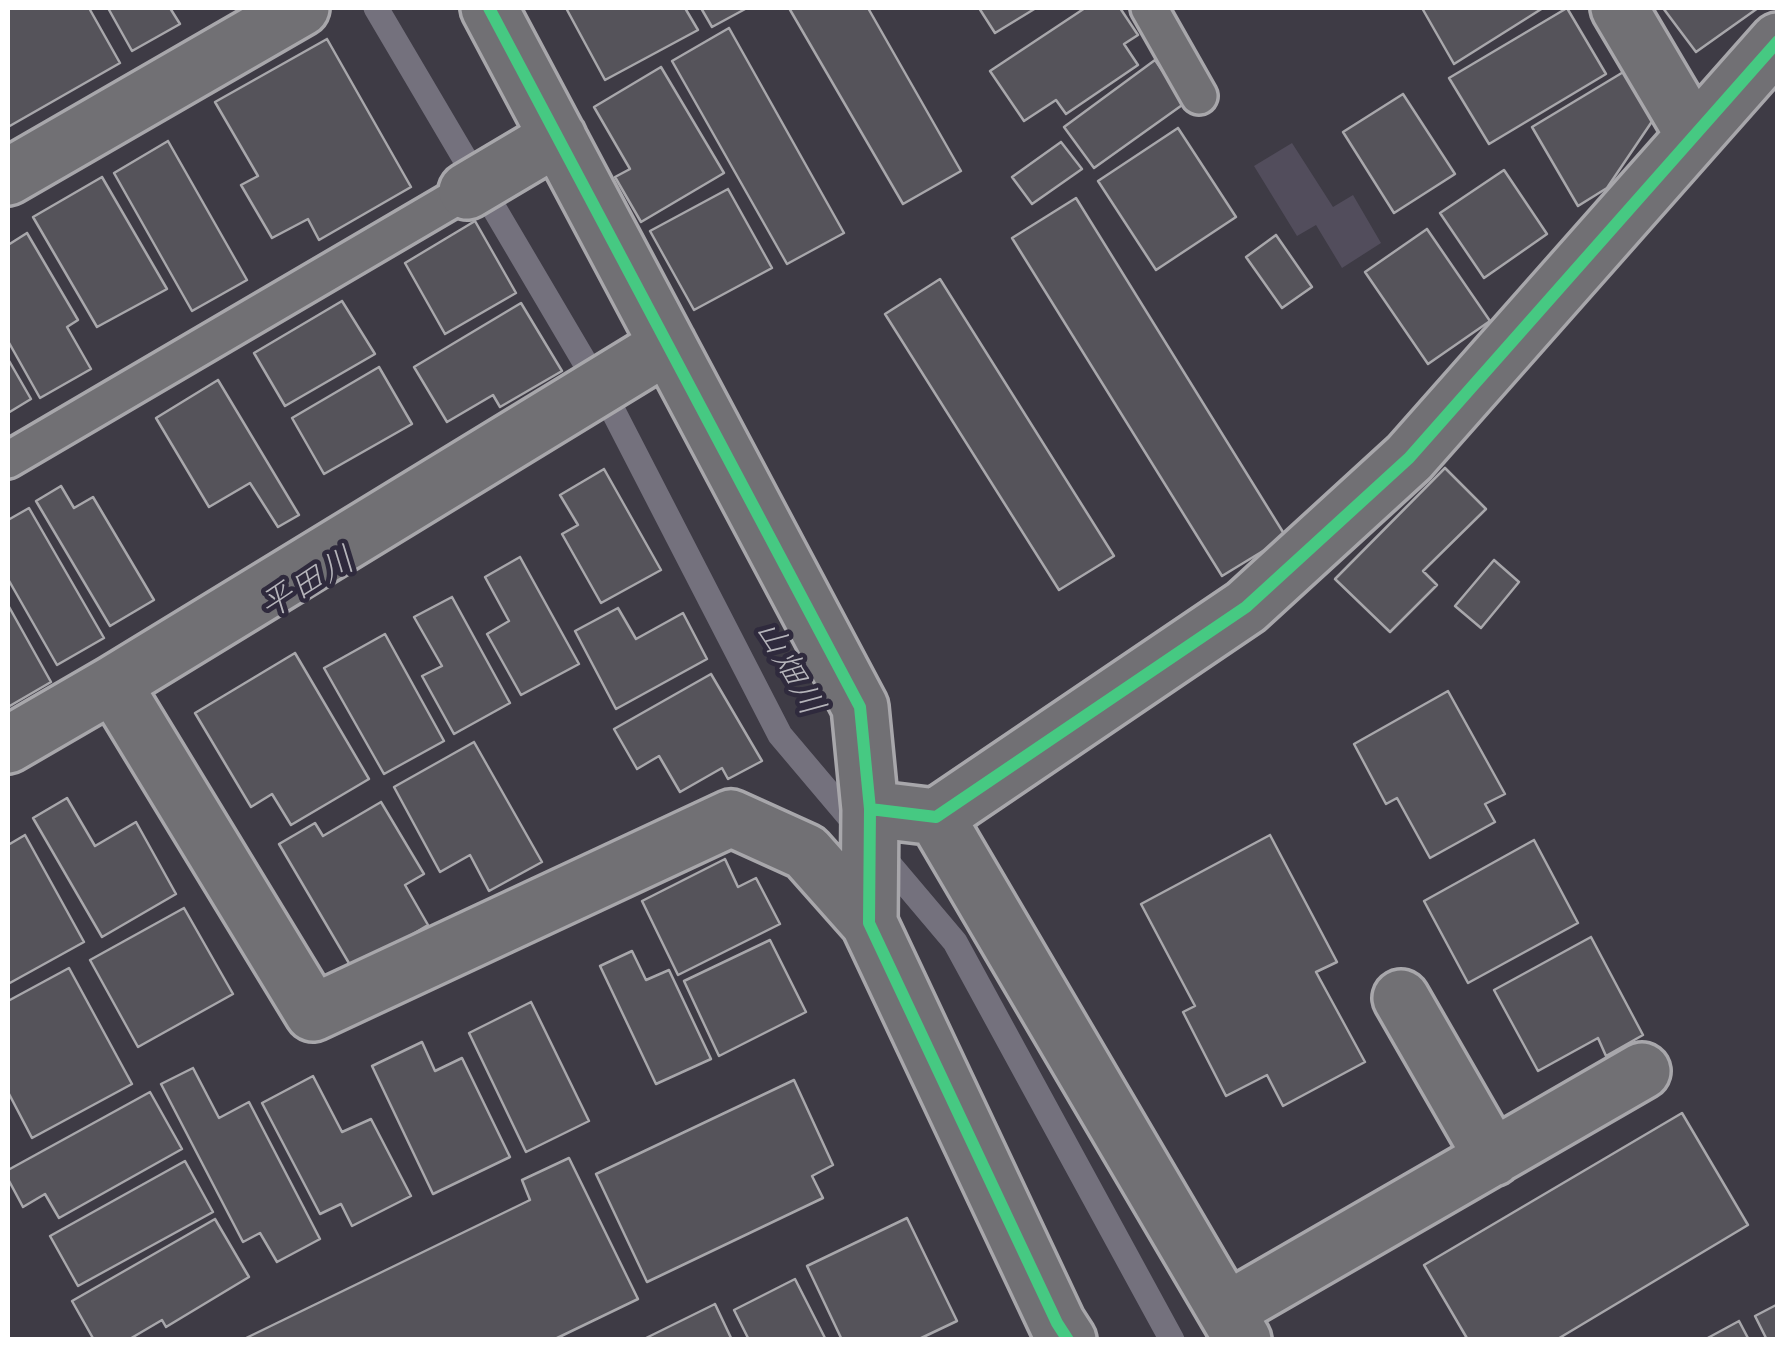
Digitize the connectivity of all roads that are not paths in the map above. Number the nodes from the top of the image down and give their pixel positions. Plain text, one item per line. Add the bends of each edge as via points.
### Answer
1 (301, 8) edge
2 (489, 8) edge
3 (1149, 8) edge
4 (1618, 8) edge
5 (1778, 41) edge
6 (1199, 96) dead end
7 (1694, 135) junction
8 (558, 137) junction
9 (8, 177) edge
10 (484, 180) joint
11 (668, 345) junction
12 (8, 460) edge
13 (114, 684) junction
14 (8, 746) edge
15 (936, 817) junction
16 (870, 833) junction
17 (870, 923) junction
18 (1400, 998) dead end
19 (1642, 1072) dead end
20 (1493, 1158) junction
21 (1234, 1326) edge
22 (1068, 1340) edge

1 - 9 street
2 - 8 street
3 - 6 lane
4 - 7 street
5 - 7 street
7 - 15 street via 1409,458 1260,594
8 - 10 street
8 - 11 street
10 - 12 lane
11 - 13 street
11 - 16 street via 860,707
13 - 14 street
13 - 17 street via 313,1013 731,818 806,852
15 - 16 street
15 - 21 street
16 - 17 street
17 - 22 street
18 - 20 street
19 - 20 street
20 - 21 street

